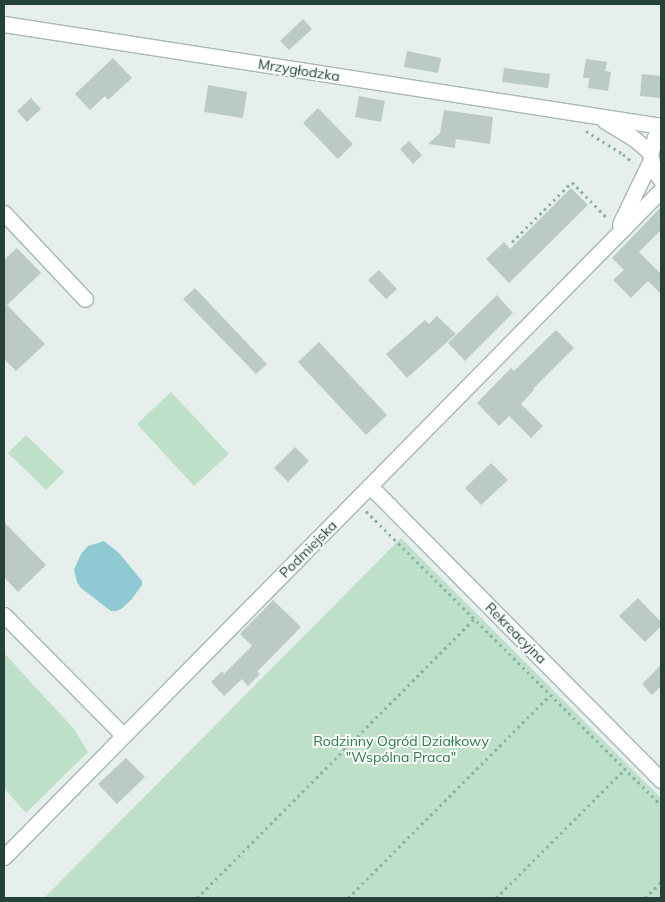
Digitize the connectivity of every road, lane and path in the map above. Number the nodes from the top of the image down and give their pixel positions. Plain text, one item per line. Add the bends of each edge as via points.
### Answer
1 (4, 24) edge
2 (595, 116) junction
3 (661, 128) edge
4 (650, 156) junction
5 (661, 180) edge
6 (661, 190) edge
7 (5, 218) edge
8 (612, 222) dead end
9 (611, 240) junction
10 (512, 242) dead end
11 (85, 298) dead end
12 (370, 486) junction
13 (355, 501) junction
14 (4, 615) edge
15 (474, 619) junction
16 (550, 694) junction
17 (123, 735) junction
18 (625, 769) junction
19 (661, 780) edge
20 (661, 805) edge
21 (4, 857) edge
22 (661, 882) edge
23 (197, 898) edge
24 (348, 898) edge
25 (496, 898) edge
26 (645, 898) edge

1 - 2 street, Mrzygłodzka
2 - 3 street, Mrzygłodzka
2 - 4 street, Mrzygłodzka via 632,137
3 - 4 street, Podmiejska
4 - 5 street via 654,171
4 - 9 street, Podmiejska
6 - 9 street, Podmiejska
7 - 11 street
8 - 10 path via 572,182
9 - 12 street, Podmiejska
12 - 13 street, Podmiejska
12 - 19 street, Rekreacyjna
13 - 15 path
13 - 17 street, Podmiejska
14 - 17 street
15 - 16 path
15 - 23 path
16 - 18 path
16 - 24 path
17 - 21 street, Podmiejska
18 - 20 path
18 - 25 path
22 - 26 path

